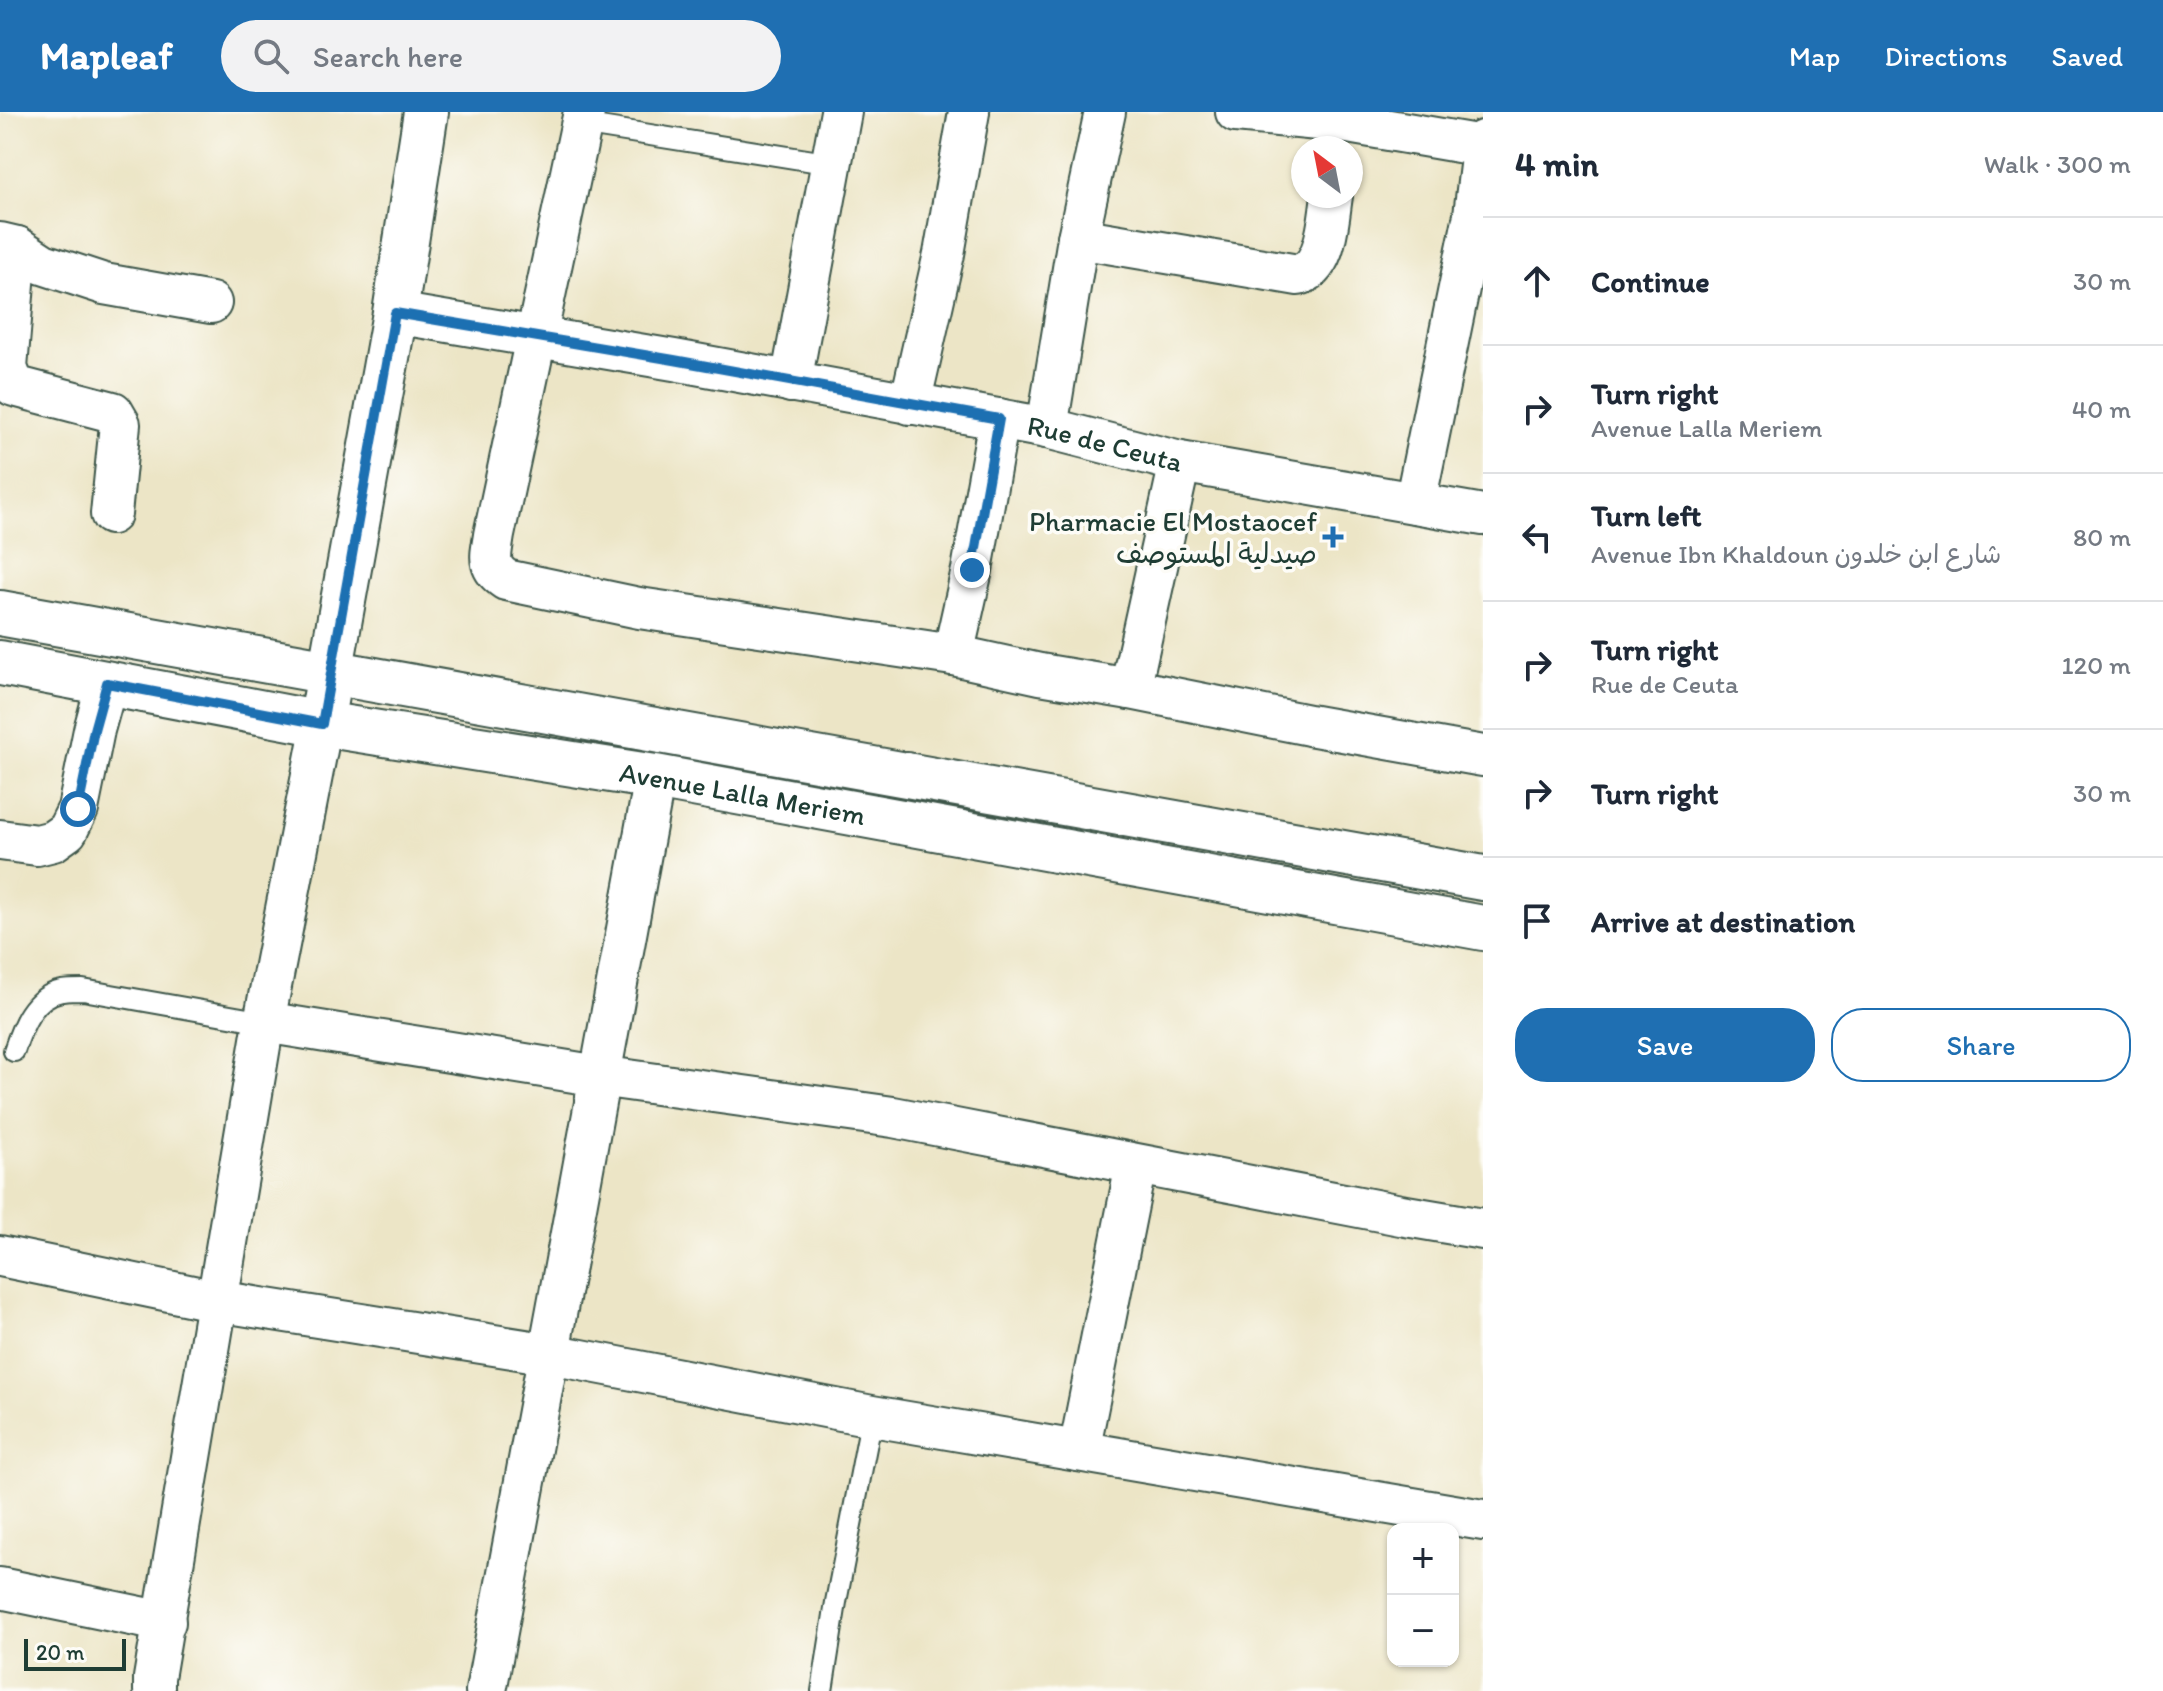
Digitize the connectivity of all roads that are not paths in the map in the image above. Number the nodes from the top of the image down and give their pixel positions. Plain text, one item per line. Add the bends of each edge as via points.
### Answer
1 (426, 112) edge
2 (841, 112) edge
3 (969, 112) edge
4 (1105, 112) edge
5 (1236, 112) edge
6 (583, 118) edge
7 (1345, 136) edge
8 (1363, 137) edge
9 (1483, 143) edge
10 (832, 164) junction
11 (1330, 208) edge
12 (1479, 216) edge
13 (1078, 238) junction
14 (8, 245) edge
15 (211, 303) dead end
16 (395, 313) junction
17 (537, 337) junction
18 (791, 382) junction
19 (910, 404) junction
20 (999, 419) junction
21 (1047, 428) junction
22 (1180, 462) junction
23 (1415, 503) junction
24 (111, 514) dead end
25 (1483, 515) edge
26 (0, 613) edge
27 (953, 655) junction
28 (0, 663) edge
29 (330, 671) junction
30 (107, 683) junction
31 (1130, 689) junction
32 (322, 724) junction
33 (1483, 756) edge
34 (655, 777) junction
35 (0, 840) edge
36 (1483, 878) edge
37 (1483, 928) edge
38 (264, 1022) junction
39 (14, 1051) dead end
40 (599, 1076) junction
41 (1136, 1165) junction
42 (1483, 1229) edge
43 (0, 1256) edge
44 (217, 1301) junction
45 (550, 1354) junction
46 (872, 1416) junction
47 (1079, 1451) junction
48 (1483, 1520) edge
49 (0, 1588) edge
50 (165, 1622) junction
51 (154, 1691) edge
52 (486, 1691) edge
53 (822, 1691) edge

1 - 16 street
2 - 10 street
3 - 19 street
4 - 13 street
5 - 7 street
6 - 10 lane
6 - 17 street
8 - 9 street
9 - 12 street
10 - 18 street
11 - 13 street via 1321,254 1314,266 1298,275
12 - 23 street
13 - 21 street
14 - 15 street via 43,264 104,284
14 - 24 street via 7,368 14,386 113,412 120,424
16 - 17 street, Rue de Ceuta
16 - 29 street
17 - 18 street, Rue de Ceuta
17 - 27 street via 494,535 490,559 495,573 506,580 639,608
18 - 19 street, Rue de Ceuta
19 - 20 street, Rue de Ceuta
20 - 21 street, Rue de Ceuta
20 - 27 street
21 - 22 street, Rue de Ceuta
22 - 23 street, Rue de Ceuta
22 - 31 street
23 - 25 street, Rue de Ceuta
26 - 29 street, Avenue Lalla Meriem
27 - 31 street
28 - 30 street, Avenue Lalla Meriem
29 - 32 street
29 - 36 street, Avenue Lalla Meriem
30 - 32 street, Avenue Lalla Meriem
30 - 35 street via 78,809 67,831 37,845
31 - 33 street
32 - 34 street, Avenue Lalla Meriem
32 - 38 street
34 - 37 street, Avenue Lalla Meriem
34 - 40 street
38 - 39 lane via 83,990 60,991 38,1003 24,1021
38 - 40 street
38 - 44 street
40 - 41 street via 893,1117
40 - 45 street
41 - 42 street
41 - 47 street
43 - 44 street
44 - 45 street
44 - 50 street
45 - 46 street
45 - 52 street
46 - 47 street
46 - 53 lane
47 - 48 street
49 - 50 street
50 - 51 street

